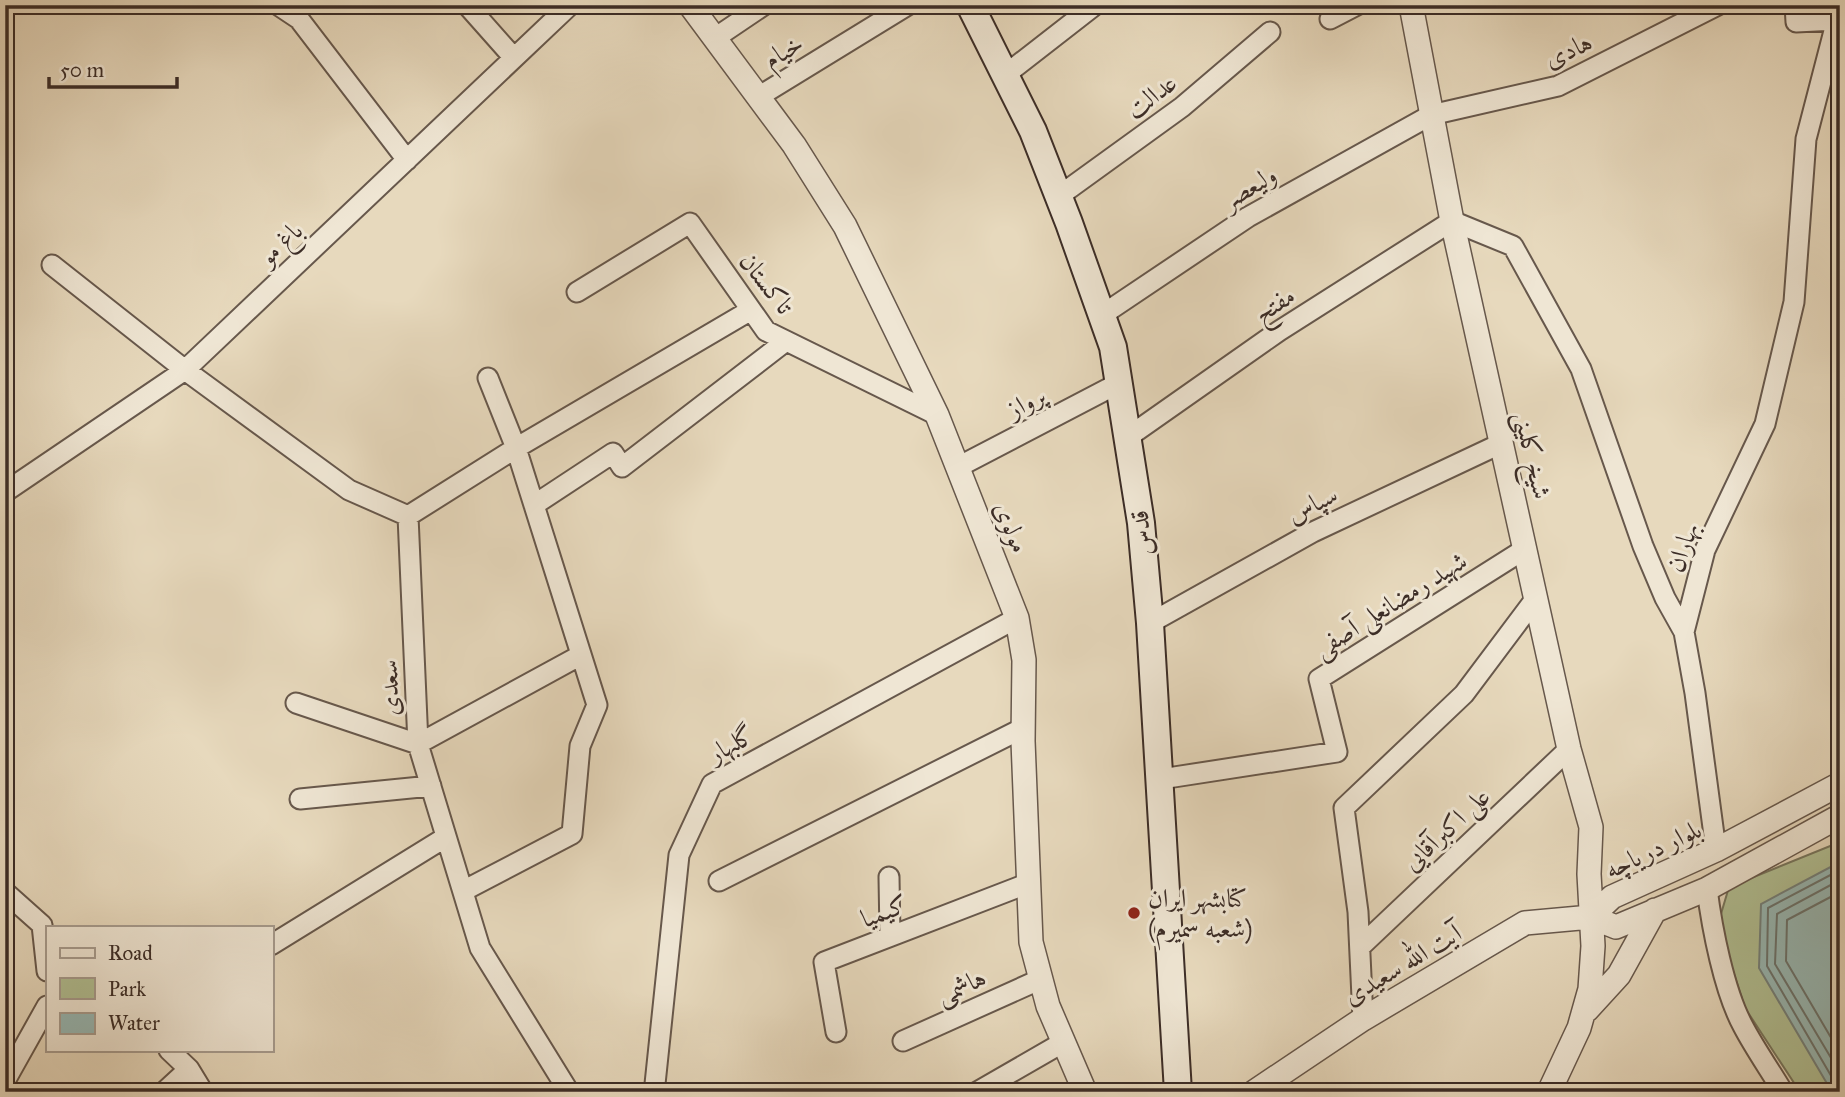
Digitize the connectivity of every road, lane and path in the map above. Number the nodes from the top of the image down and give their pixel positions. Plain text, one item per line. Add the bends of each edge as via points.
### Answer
1 (278, 5) edge
2 (467, 5) edge
3 (570, 5) edge
4 (690, 5) edge
5 (764, 5) edge
6 (908, 5) edge
7 (970, 5) edge
8 (1095, 5) edge
9 (1357, 5) edge
10 (1410, 5) edge
11 (1718, 5) edge
12 (1795, 5) edge
13 (1838, 14) edge
14 (1330, 19) dead end
15 (1270, 32) dead end
16 (715, 38) junction
17 (514, 58) junction
18 (1005, 75) junction
19 (758, 97) junction
20 (1431, 115) junction
21 (407, 160) junction
22 (1059, 197) junction
23 (1452, 221) junction
24 (52, 265) dead end
25 (577, 292) dead end
26 (751, 310) junction
27 (1102, 315) junction
28 (786, 341) junction
29 (185, 370) junction
30 (488, 378) dead end
31 (1119, 383) junction
32 (937, 415) junction
33 (1128, 437) junction
34 (1502, 443) junction
35 (516, 449) junction
36 (958, 467) junction
37 (5, 492) edge
38 (534, 505) junction
39 (408, 516) junction
40 (1525, 550) junction
41 (1535, 598) junction
42 (1017, 618) junction
43 (1150, 623) junction
44 (1684, 632) junction
45 (581, 655) junction
46 (296, 704) dead end
47 (1023, 728) junction
48 (418, 744) junction
49 (1569, 749) junction
50 (1161, 779) junction
51 (1840, 784) edge
52 (431, 786) junction
53 (300, 799) dead end
54 (1840, 816) edge
55 (446, 837) junction
56 (1716, 850) junction
57 (889, 877) dead end
58 (719, 881) dead end
59 (1029, 883) junction
60 (1707, 888) junction
61 (463, 891) junction
62 (5, 892) edge
63 (1656, 910) junction
64 (1591, 917) junction
65 (44, 928) edge
66 (890, 936) junction
67 (273, 944) edge
68 (1360, 947) junction
69 (46, 957) edge
70 (1041, 979) junction
71 (46, 1008) edge
72 (1583, 1015) junction
73 (1363, 1019) junction
74 (836, 1031) dead end
75 (902, 1041) dead end
76 (1062, 1042) junction
77 (171, 1052) edge
78 (189, 1069) junction
79 (5, 1081) edge
80 (1252, 1091) edge
81 (164, 1092) edge
82 (203, 1092) edge
83 (569, 1092) edge
84 (652, 1092) edge
85 (977, 1092) edge
86 (1085, 1092) edge
87 (1178, 1092) edge
88 (1549, 1092) edge
89 (1783, 1092) edge

1 - 21 street via 299,19
2 - 17 street
3 - 17 street, باغ مو
4 - 16 street, مولوی
5 - 16 street
6 - 19 street, خیام
7 - 18 main road, قدس
8 - 18 street
9 - 14 street
10 - 20 street, شیخ کلینی
11 - 20 street, هادی via 1558,86
12 - 13 street via 1796,22
13 - 44 street, بهاران via 1805,139 1794,302 1765,424 1705,550
15 - 22 street, عدالت via 1182,107
16 - 19 street, مولوی
17 - 21 street, باغ مو
18 - 22 main road, قدس
19 - 32 street, مولوی via 845,226
20 - 23 street, شیخ کلینی
20 - 27 street, ولیعصر via 1248,216
21 - 29 street, باغ مو
22 - 27 main road, قدس
23 - 33 street, مفتح via 1279,331
23 - 34 street, شیخ کلینی
23 - 44 street, بهاران via 1513,246 1581,369 1643,546
24 - 29 street
25 - 26 street, تاکستان via 690,223
26 - 28 street, تاکستان via 766,331
26 - 35 street
27 - 31 main road, قدس
28 - 32 street, تاکستان
28 - 38 street via 622,467 613,453
29 - 37 street, باغ مو
29 - 39 street via 349,491
30 - 35 street
31 - 33 main road, قدس
31 - 36 street, پرواز
32 - 36 street, مولوی
33 - 43 main road, قدس
34 - 40 street, شیخ کلینی
34 - 43 street, سپاس via 1313,531
35 - 38 street
35 - 39 street
36 - 42 street, مولوی
38 - 45 street
39 - 48 street, سعدی
40 - 41 street, شیخ کلینی
40 - 50 street, شهید رمضانعلی آصفی via 1319,679 1337,752
41 - 49 street, شیخ کلینی
41 - 68 street via 1464,694 1344,808
42 - 47 street, مولوی via 1024,660
42 - 84 street, گلبهار via 712,784 679,855
43 - 50 main road, قدس
44 - 56 street
45 - 48 street
45 - 61 street via 597,705 580,746 572,834
46 - 48 street
47 - 58 street
47 - 59 street, مولوی
48 - 52 street, سعدی
49 - 64 street, شیخ کلینی via 1591,827
49 - 68 street, علی اکبرآقایی
50 - 87 main road, قدس
51 - 56 street, بلوار دریاچه
52 - 53 street
52 - 55 street, سعدی
54 - 60 street, بلوار دریاچه
55 - 61 street, سعدی
55 - 67 street
56 - 64 street, بلوار دریاچه via 1612,897
57 - 66 street
59 - 66 street, کیمیا
59 - 70 street, مولوی via 1031,942
60 - 63 street, بلوار دریاچه
60 - 89 street via 1711,921 1742,1024
61 - 83 street, سعدی via 480,948
62 - 65 street
63 - 64 street, بلوار دریاچه via 1616,928
63 - 72 street via 1619,975
64 - 72 street, شیخ کلینی via 1590,989
64 - 73 street, آیت الله سعیدی via 1525,923
65 - 69 street
66 - 74 street, کیمیا via 824,962
68 - 73 street
70 - 75 street, هاشمی
70 - 76 street, مولوی
71 - 79 street
72 - 88 street
73 - 80 street, آیت الله سعیدی
76 - 85 street
76 - 86 street, مولوی
77 - 78 street
78 - 81 street
78 - 82 street

